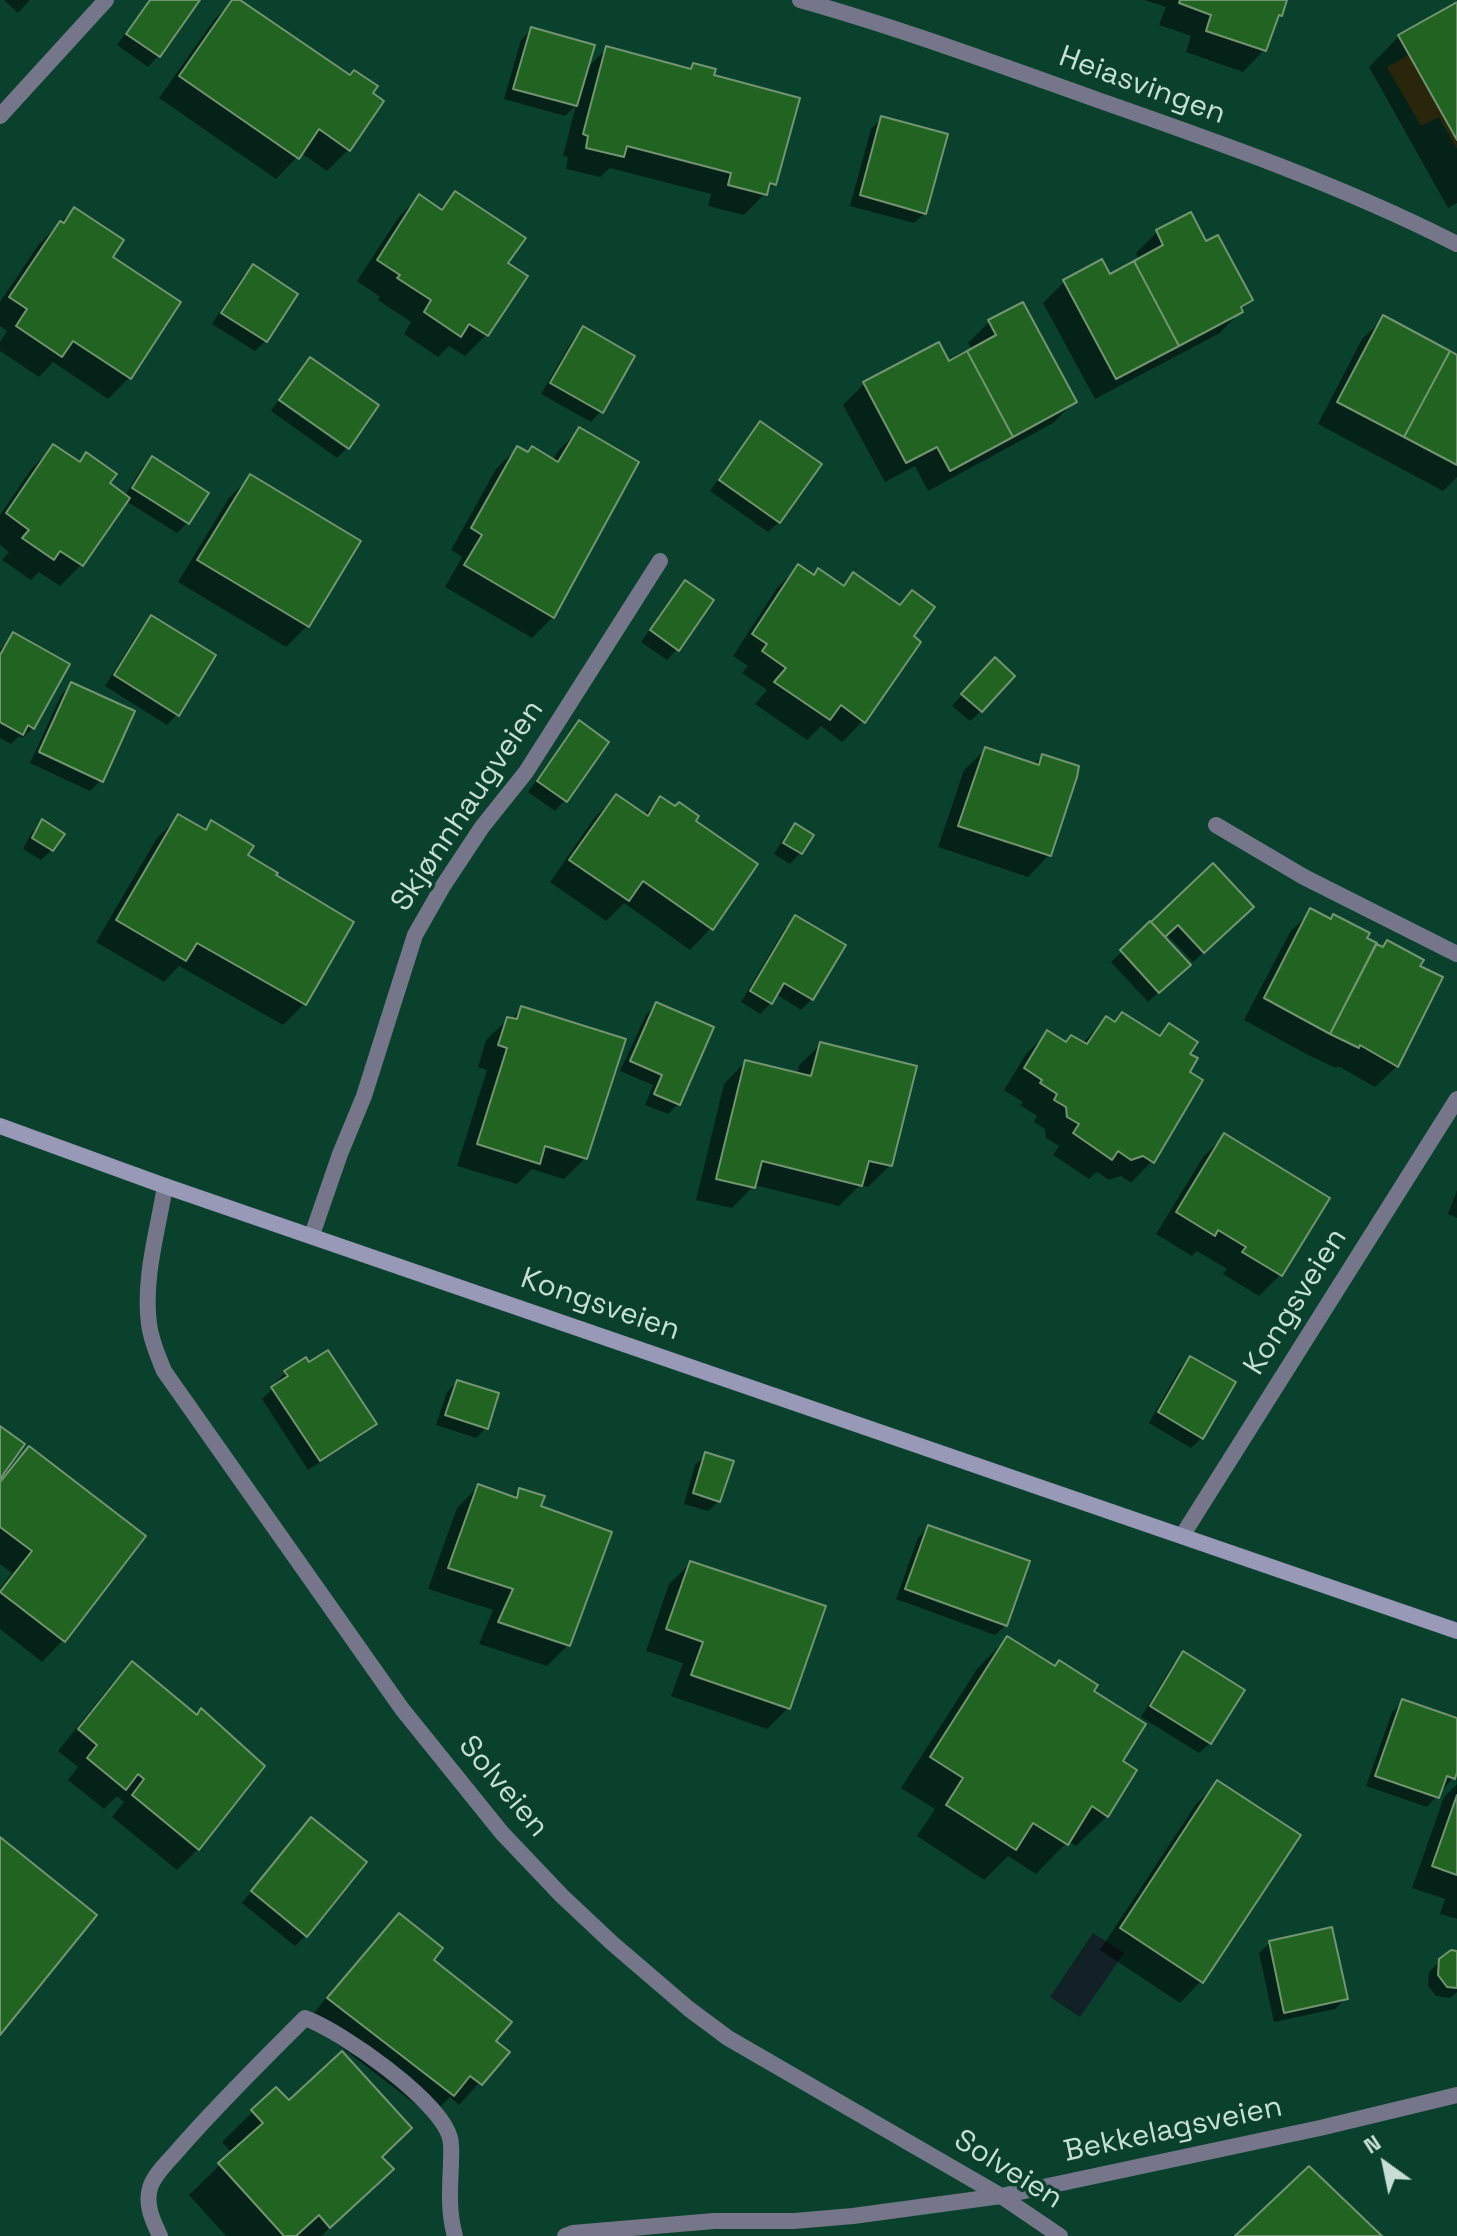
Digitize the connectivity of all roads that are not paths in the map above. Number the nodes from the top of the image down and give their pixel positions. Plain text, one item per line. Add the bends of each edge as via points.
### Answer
1 (106, 0) edge
2 (800, 0) edge
3 (0, 116) edge
4 (1457, 244) edge
5 (660, 561) dead end
6 (1216, 825) dead end
7 (1457, 954) edge
8 (1457, 1099) edge
9 (0, 1126) edge
10 (165, 1186) junction
11 (312, 1235) junction
12 (1182, 1536) junction
13 (1457, 1631) edge
14 (1457, 2095) edge
15 (1001, 2196) junction
16 (160, 2236) edge
17 (455, 2236) edge
18 (565, 2236) edge
19 (1060, 2236) edge

1 - 3 street
2 - 4 street, Heiasvingen via 876,21 1201,137 1332,186
5 - 11 street, Skjønnhaugveien via 526,772 427,911
6 - 7 street via 1304,877
8 - 12 street, Kongsveien
9 - 10 main road, Kongsveien
10 - 11 main road, Kongsveien
10 - 15 street, Solveien via 149,1284 149,1323 164,1371 402,1709 502,1833 612,1943 728,2038
11 - 12 main road, Kongsveien
12 - 13 main road, Kongsveien
14 - 15 street, Bekkelagsveien
15 - 18 street, Bekkelagsveien via 853,2216 714,2221
15 - 19 street, Solveien
16 - 17 street via 149,2207 150,2185 305,2018 389,2071 444,2123 451,2139 450,2218

